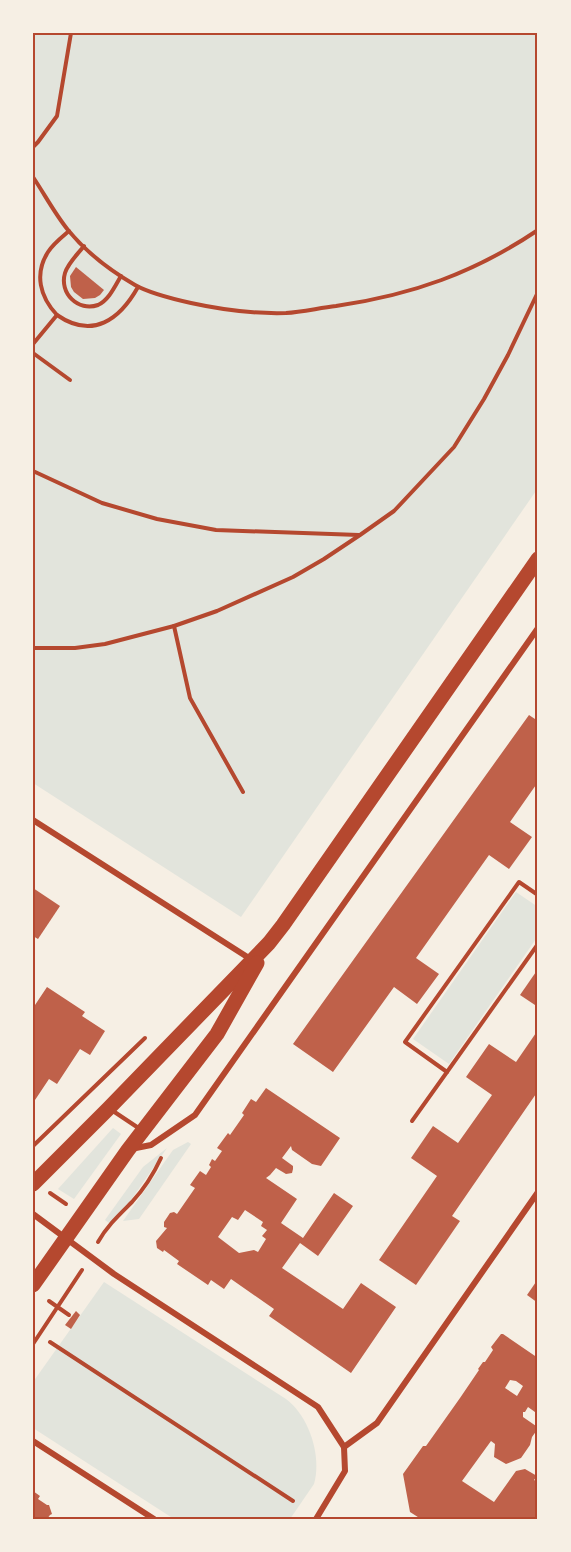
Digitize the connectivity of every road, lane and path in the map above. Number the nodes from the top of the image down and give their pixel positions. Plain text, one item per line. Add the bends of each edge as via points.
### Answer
1 (71, 33) edge
2 (33, 147) edge
3 (33, 177) edge
4 (538, 230) edge
5 (69, 231) junction
6 (84, 246) junction
7 (121, 276) junction
8 (138, 287) junction
9 (538, 292) edge
10 (57, 315) junction
11 (33, 344) edge
12 (33, 353) edge
13 (70, 380) dead end
14 (33, 471) edge
15 (360, 535) junction
16 (538, 559) edge
17 (174, 626) junction
18 (538, 628) edge
19 (33, 648) edge
20 (243, 792) dead end
21 (33, 820) edge
22 (538, 895) edge
23 (269, 943) junction
24 (538, 944) edge
25 (252, 960) junction
26 (184, 1030) junction
27 (447, 1072) junction
28 (109, 1108) junction
29 (412, 1121) dead end
30 (143, 1131) junction
31 (33, 1146) edge
32 (128, 1150) junction
33 (161, 1156) dead end
34 (33, 1184) edge
35 (538, 1192) edge
36 (50, 1193) dead end
37 (72, 1208) dead end
38 (33, 1214) edge
39 (112, 1222) dead end
40 (66, 1239) junction
41 (83, 1268) dead end
42 (33, 1285) edge
43 (50, 1301) dead end
44 (58, 1307) junction
45 (69, 1315) dead end
46 (50, 1342) dead end
47 (33, 1344) edge
48 (33, 1441) edge
49 (344, 1447) junction
50 (294, 1501) dead end
51 (319, 1518) edge
52 (154, 1519) edge

1 - 2 path via 57,116
3 - 5 path
4 - 8 path via 479,265 437,282 382,298 288,313 219,309
5 - 6 path
5 - 10 path via 48,252 41,269 45,299
6 - 7 path
6 - 7 path via 64,277 65,290 72,300 82,306 97,305 109,296
7 - 8 path
8 - 10 path via 123,310 102,324 75,324
9 - 15 path via 508,355 454,447 394,511
10 - 11 path
12 - 13 path
14 - 15 path via 102,503 157,519 216,530
15 - 17 path via 293,577
16 - 23 main road
17 - 19 path via 105,644
17 - 20 path via 190,698
18 - 32 street via 195,1115 151,1145
21 - 25 street
22 - 27 path via 519,882 405,1042
23 - 25 main road
23 - 30 main road via 217,1034
24 - 27 path
25 - 26 main road
26 - 28 main road
26 - 31 path via 153,1030
27 - 29 path
28 - 30 lane
28 - 34 main road
30 - 32 main road
32 - 40 main road
33 - 39 path via 133,1200
35 - 49 street via 377,1423
36 - 37 path
38 - 40 street
40 - 42 main road
40 - 49 street via 318,1407
41 - 44 path
43 - 44 path
44 - 45 path
44 - 47 path
46 - 50 path
48 - 52 street
49 - 51 street via 345,1471

